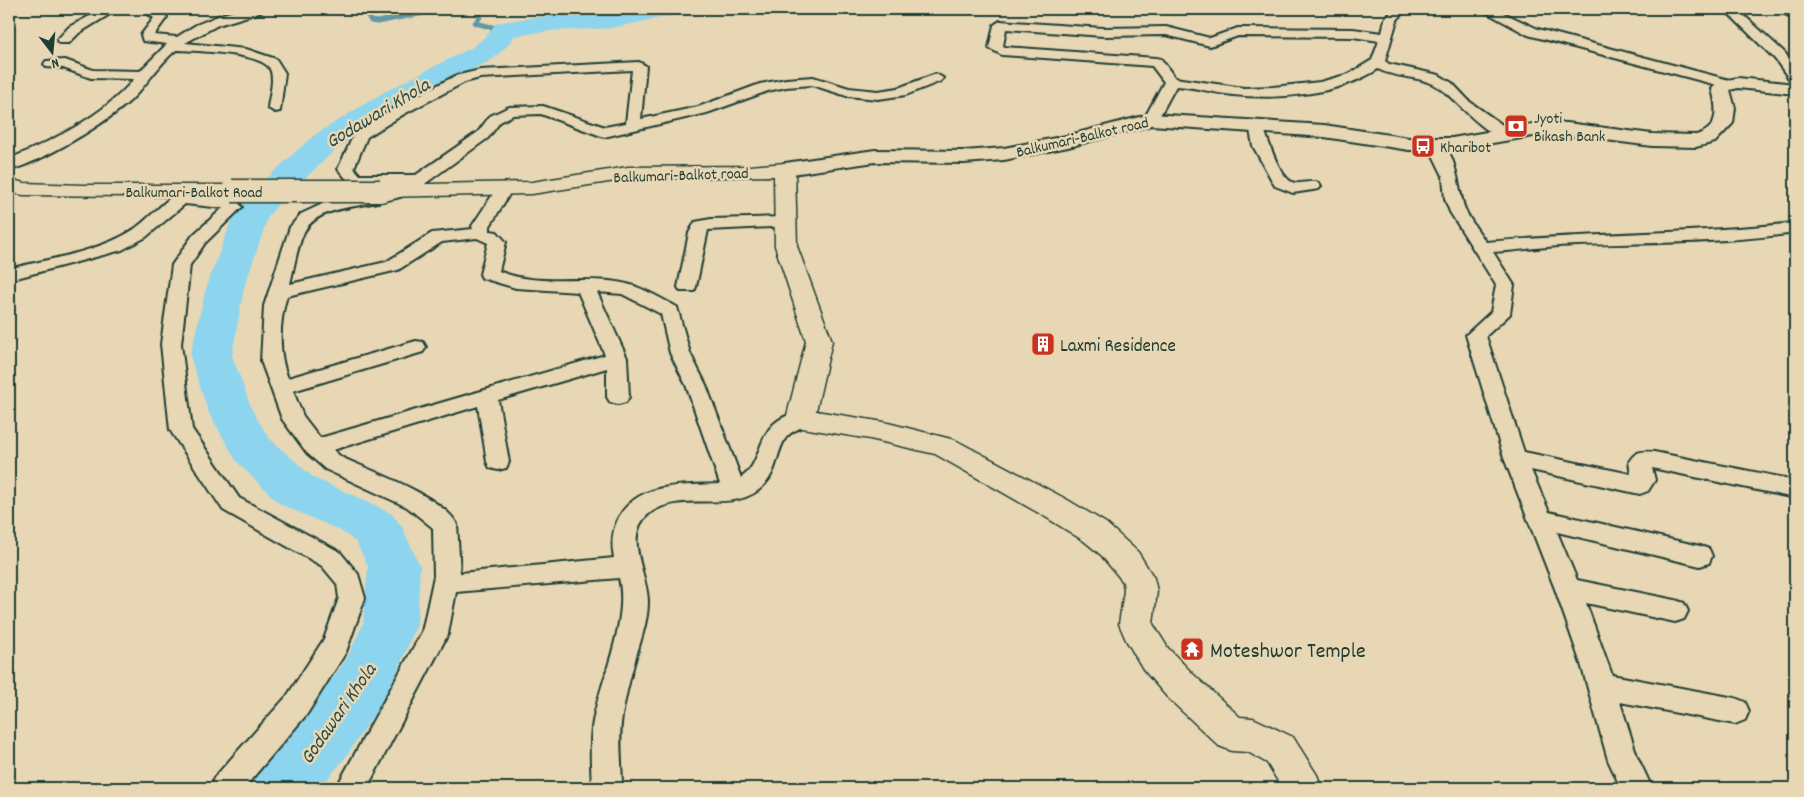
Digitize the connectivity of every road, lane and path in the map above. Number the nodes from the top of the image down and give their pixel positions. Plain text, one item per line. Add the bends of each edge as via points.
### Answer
1 (112, 9) edge
2 (147, 9) edge
3 (257, 9) edge
4 (1399, 9) edge
5 (1486, 9) edge
6 (1730, 9) edge
7 (1783, 9) edge
8 (1795, 16) edge
9 (1387, 38) junction
10 (64, 40) dead end
11 (177, 43) junction
12 (1378, 62) junction
13 (51, 64) dead end
14 (145, 75) junction
15 (1795, 77) edge
16 (936, 78) dead end
17 (1171, 82) junction
18 (1728, 84) junction
19 (1795, 89) edge
20 (275, 108) dead end
21 (1151, 119) junction
22 (1256, 125) junction
23 (633, 126) junction
24 (1506, 134) junction
25 (1436, 145) junction
26 (9, 166) edge
27 (784, 169) junction
28 (356, 180) junction
29 (416, 184) junction
30 (9, 185) edge
31 (1313, 186) dead end
32 (505, 188) junction
33 (380, 191) joint
34 (185, 195) junction
35 (335, 205) junction
36 (784, 222) junction
37 (1795, 228) edge
38 (472, 234) dead end
39 (1482, 248) junction
40 (9, 275) edge
41 (687, 287) dead end
42 (586, 288) junction
43 (287, 290) dead end
44 (416, 346) dead end
45 (617, 358) junction
46 (286, 386) dead end
47 (487, 396) junction
48 (618, 397) dead end
49 (800, 418) junction
50 (315, 447) junction
51 (1515, 458) junction
52 (498, 462) dead end
53 (1795, 489) edge
54 (734, 491) junction
55 (1540, 519) junction
56 (1700, 556) dead end
57 (628, 567) junction
58 (460, 583) dead end
59 (1568, 589) junction
60 (1675, 611) dead end
61 (1602, 686) junction
62 (1735, 710) dead end
63 (225, 788) edge
64 (351, 788) edge
65 (607, 788) edge
66 (1303, 788) edge
67 (1637, 788) edge

1 - 10 street via 74,30
2 - 11 street via 161,17 148,38
3 - 11 street via 189,32
4 - 9 street via 1391,19
5 - 18 street via 1533,32
6 - 15 street via 1780,56
7 - 8 street
9 - 12 street
9 - 17 street via 1353,33 1238,32 1210,42 1174,32 1103,32 1000,25 996,48 1002,51 1156,62
11 - 14 street
11 - 20 street via 245,53 273,63 277,71
12 - 17 street via 1362,73 1335,84 1262,92
12 - 24 street via 1384,67 1434,78
13 - 14 street via 66,64 91,74
14 - 26 street via 123,100 85,128
16 - 23 street via 901,92 878,95 847,92 813,82 786,83 765,87 702,110
17 - 21 street
18 - 19 street
18 - 24 street, Balkumari-Balkot road via 1721,89 1726,108 1724,123 1708,138 1696,141 1652,140 1567,130 1539,129
21 - 22 street, Balkumari-Balkot road
21 - 27 street, Balkumari-Balkot road via 1004,154 875,156
22 - 25 street, Balkumari-Balkot road
22 - 31 street via 1261,146 1281,183 1293,188
23 - 28 street via 639,66 480,74 460,79 360,135 346,169
23 - 29 street via 604,132 543,110 510,111
24 - 25 street, Balkumari-Balkot road
25 - 39 street via 1451,176 1458,212
27 - 32 main road, Balkumari-Balkot road via 628,173 532,188
27 - 36 main road
28 - 29 street
28 - 35 street
29 - 32 main road, Balkumari-Balkot road
29 - 33 main road, Balkumari-Balkot road
29 - 35 street via 397,194
30 - 34 main road, Balkumari-Balkot Road via 23,189
32 - 42 street via 480,226 482,234 497,242 489,274 502,281
33 - 34 main road, Balkumari-Balkot Road, bridge via 232,191
34 - 40 street via 140,233 116,246
34 - 63 street via 234,207 199,239 181,265 171,344 181,430 231,504 332,559 349,581 352,598 336,644 298,705
35 - 50 street via 308,218 296,231 274,306 271,361 294,419
36 - 41 street via 701,226
36 - 49 main road via 786,246 819,341
37 - 39 street
38 - 43 street via 438,237 392,266
39 - 51 street via 1505,285 1500,314 1476,335
42 - 45 street
42 - 54 street via 615,287 639,294 670,311 680,353 696,385
44 - 46 street
45 - 47 street
45 - 48 street
47 - 50 street
47 - 52 street
49 - 54 street via 784,426 774,438 762,472 751,483
49 - 66 main road via 865,428 945,448 1078,520 1101,537 1138,578 1142,588 1137,628 1156,660 1232,734 1253,735 1280,750
50 - 64 street via 333,463 415,501 445,524 447,576 435,634
51 - 53 street via 1640,484 1643,480 1640,462 1654,460
51 - 55 street
54 - 57 street via 667,496 641,507 625,526 624,548
55 - 56 street
55 - 59 street
57 - 58 street
57 - 65 street via 635,595 633,626 607,719
59 - 60 street
59 - 61 street
61 - 62 street
61 - 67 street via 1624,760

